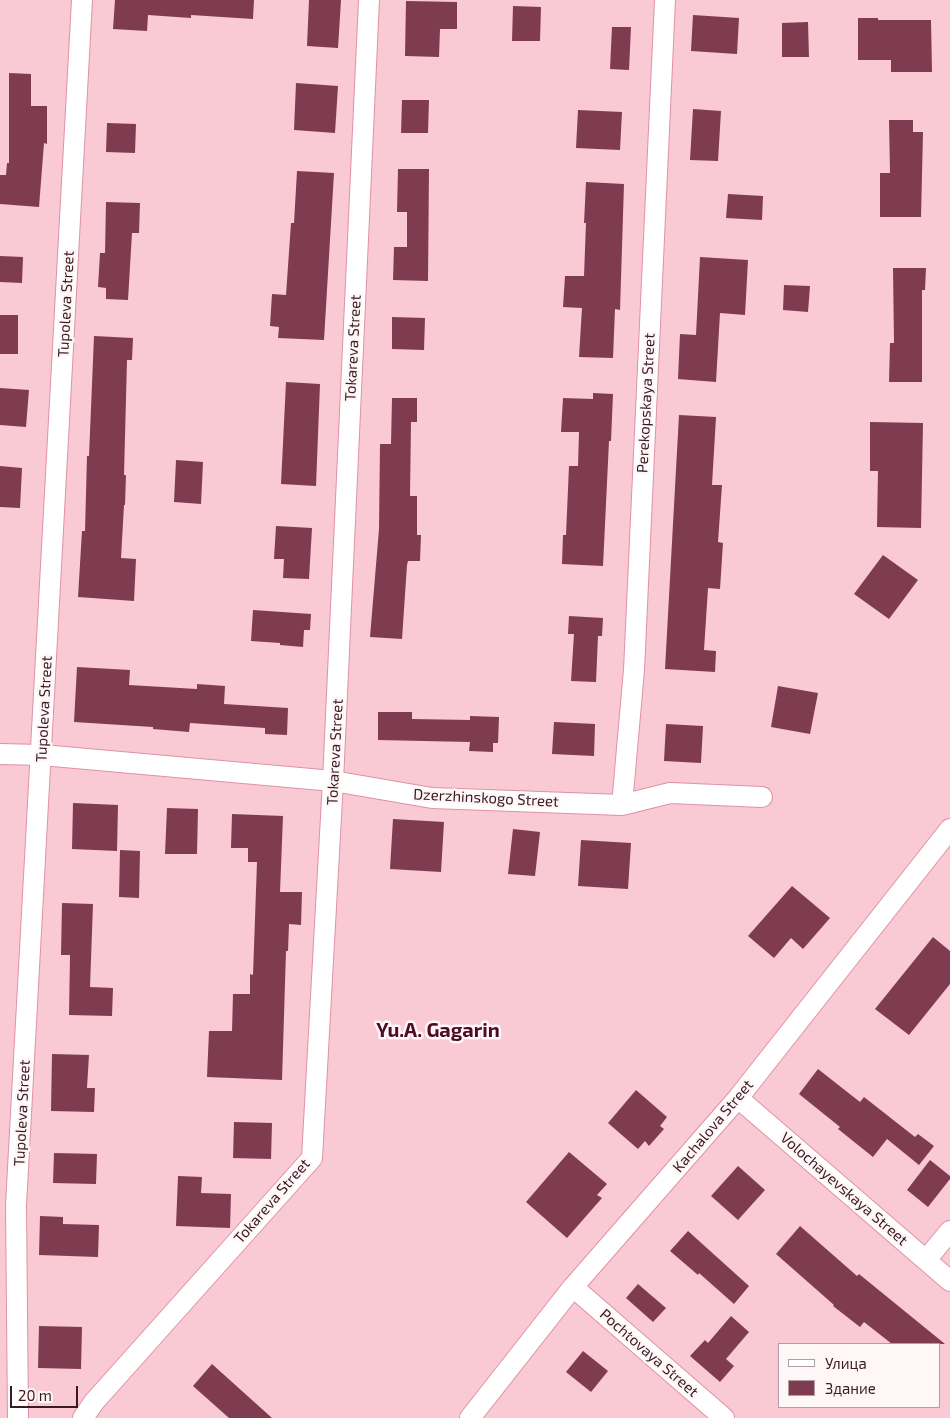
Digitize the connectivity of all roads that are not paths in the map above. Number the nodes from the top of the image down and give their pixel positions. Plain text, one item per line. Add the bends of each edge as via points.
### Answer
1 (82, 0) edge
2 (369, 0) edge
3 (665, 0) edge
4 (0, 754) edge
5 (42, 755) junction
6 (333, 781) junction
7 (762, 797) dead end
8 (622, 805) junction
9 (950, 829) edge
10 (738, 1098) junction
11 (950, 1231) edge
12 (926, 1260) junction
13 (950, 1281) edge
14 (573, 1287) junction
15 (18, 1418) edge
16 (83, 1418) edge
17 (470, 1418) edge
18 (724, 1418) edge

1 - 5 street, Tupoleva Street
2 - 6 street, Tokareva Street
3 - 8 street, Perekopskaya Street via 634,670
4 - 5 street, Dzerzhinskogo Street
5 - 6 street, Dzerzhinskogo Street
5 - 15 street, Tupoleva Street via 16,1205
6 - 8 street, Dzerzhinskogo Street via 432,798
6 - 16 street, Tokareva Street via 312,1158
7 - 8 street, Dzerzhinskogo Street via 670,793
9 - 10 street, Kachalova Street
10 - 12 street, Volochayevskaya Street
10 - 14 street, Kachalova Street
11 - 12 street
12 - 13 street, Volochayevskaya Street
14 - 17 street, Kachalova Street
14 - 18 street, Pochtovaya Street

